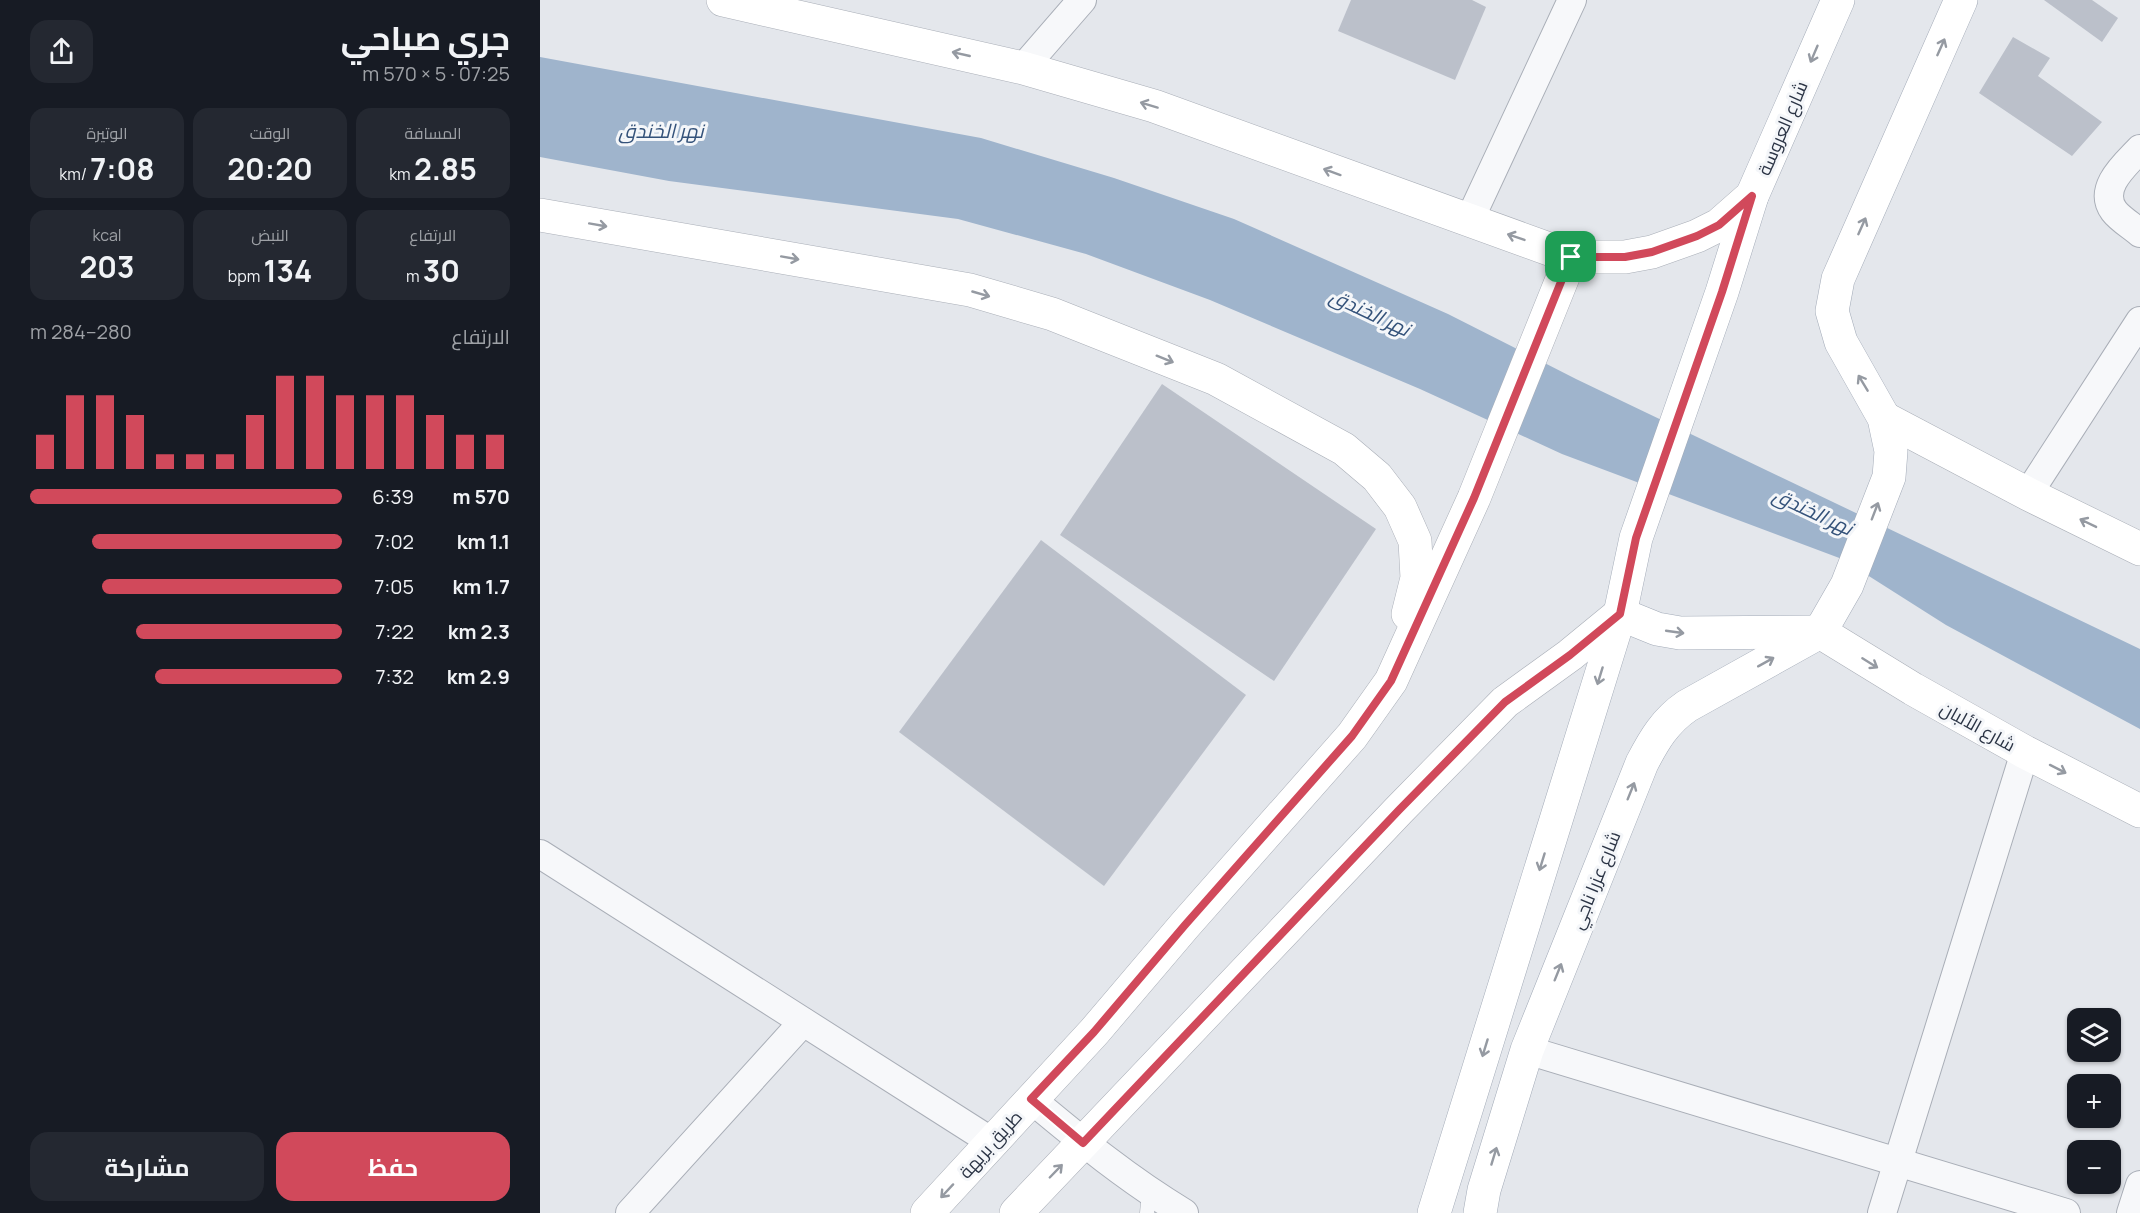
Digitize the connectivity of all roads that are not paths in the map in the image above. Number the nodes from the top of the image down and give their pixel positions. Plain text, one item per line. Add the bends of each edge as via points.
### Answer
1 (723, 0) edge
2 (1082, 0) edge
3 (1572, 0) edge
4 (1838, 0) edge
5 (1961, 0) edge
6 (1023, 68) junction
7 (2140, 149) edge
8 (1752, 196) junction
9 (540, 215) edge
10 (1468, 221) junction
11 (2140, 233) edge
12 (1571, 257) junction
13 (2140, 321) edge
14 (1884, 418) junction
15 (2028, 494) junction
16 (2140, 549) edge
17 (1620, 614) junction
18 (1820, 632) junction
19 (1391, 681) junction
20 (2025, 752) junction
21 (2140, 811) edge
22 (540, 854) edge
23 (803, 1022) junction
24 (1527, 1050) junction
25 (1031, 1099) junction
26 (992, 1142) junction
27 (1083, 1143) junction
28 (1897, 1162) junction
29 (2140, 1185) edge
30 (1148, 1203) edge
31 (630, 1213) edge
32 (927, 1213) edge
33 (1016, 1213) edge
34 (1184, 1213) edge
35 (1434, 1213) edge
36 (1480, 1213) edge
37 (1881, 1213) edge
38 (2066, 1213) edge
39 (2131, 1213) edge

6 -> 1 main road
2 - 6 street
3 - 10 street
4 -> 8 main road, شارع العروسة
14 -> 5 main road via 1841,342 1832,311 1839,279
10 -> 6 main road via 1154,106
7 - 11 street via 2116,174 2108,192 2113,210
8 - 12 main road via 1719,225 1652,252 1625,257
8 - 17 main road, شارع العروسة via 1636,538
9 -> 19 main road via 970,290 1042,311 1216,380 1344,449 1377,477 1400,507 1415,541 1417,578
12 -> 10 main road
12 - 19 main road, طريق بريهة via 1474,498
13 - 15 street
14 - 15 main road
18 -> 14 main road via 1847,585 1889,477 1891,451
16 -> 15 main road
17 -> 18 main road via 1657,629 1680,633
17 - 27 main road via 1505,702
17 -> 35 main road
18 -> 20 main road, شارع الألبان
24 -> 18 main road, شارع عزرا ناجي via 1642,764 1659,732 1687,706
19 - 25 main road, طريق بريهة via 1352,736
20 -> 21 main road, شارع الألبان
20 - 28 street
22 - 23 street
23 - 26 street
23 - 31 street
24 - 28 street
36 -> 24 main road, شارع عزرا ناجي
25 - 26 main road, طريق بريهة
25 - 27 street
26 -> 32 main road, طريق بريهة
27 - 30 street
33 -> 27 main road
28 - 37 street
28 - 38 street
29 - 39 street
30 - 34 street

